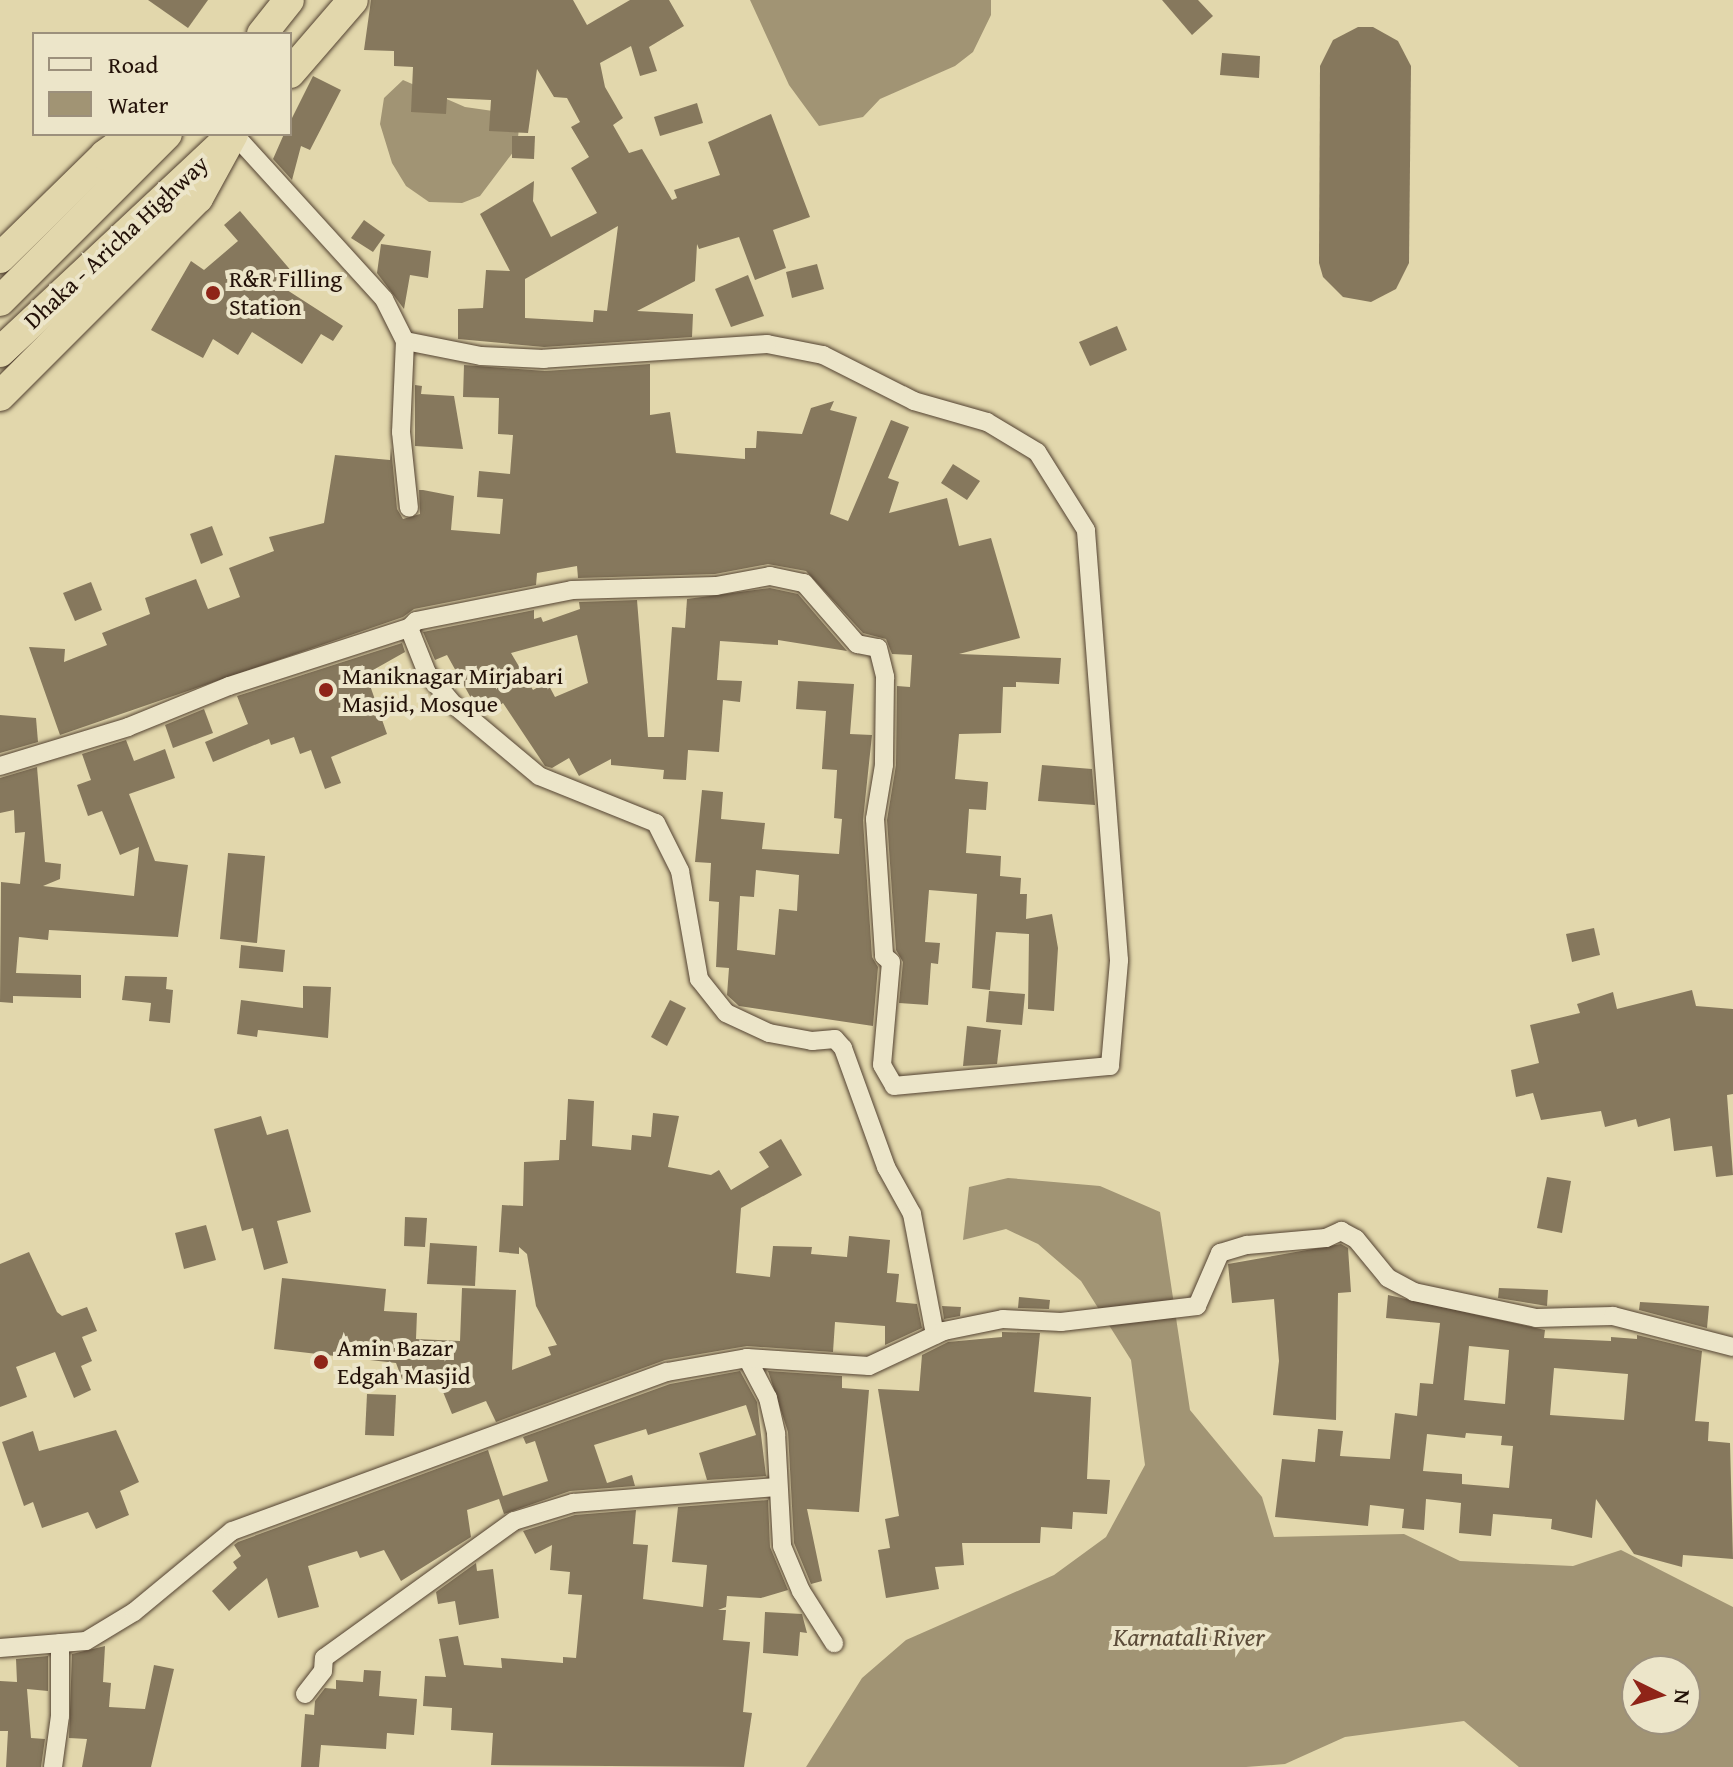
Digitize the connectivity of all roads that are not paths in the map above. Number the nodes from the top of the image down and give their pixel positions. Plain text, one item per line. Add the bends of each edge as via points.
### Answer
1 (289, 0) edge
2 (353, 0) edge
3 (264, 32) edge
4 (292, 71) edge
5 (131, 136) edge
6 (165, 136) edge
7 (232, 136) edge
8 (233, 136) edge
9 (236, 136) edge
10 (0, 258) edge
11 (0, 301) edge
12 (405, 341) junction
13 (0, 352) edge
14 (0, 396) edge
15 (409, 508) dead end
16 (409, 628) junction
17 (0, 766) edge
18 (935, 1335) junction
19 (1733, 1347) edge
20 (747, 1358) junction
21 (776, 1487) junction
22 (60, 1643) junction
23 (834, 1643) dead end
24 (0, 1648) edge
25 (305, 1694) dead end
26 (53, 1767) edge

1 - 3 highway
2 - 4 highway
5 - 10 highway
6 - 11 highway, Dhaka - Aricha Highway
7 - 13 highway, Dhaka - Aricha Highway via 178,180
8 - 14 highway, Dhaka - Aricha Highway via 198,198
9 - 12 street via 384,299
12 - 15 street via 401,432
12 - 16 street via 481,356 544,359 767,344 823,355 914,401 987,422 1037,452 1086,530 1119,960 1110,1066 894,1086 882,1065 891,962 884,956 875,819 884,765 885,677 878,648 857,644 804,583 770,576 716,586 572,590 416,621
16 - 17 street
16 - 18 street via 427,673 453,704 539,776 656,823 680,871 699,979 726,1013 769,1033 812,1041 835,1039 843,1048 886,1167 912,1214
18 - 19 street via 1003,1319 1061,1322 1197,1306 1220,1253 1341,1231 1356,1239 1388,1278 1414,1292 1536,1318 1613,1316
18 - 20 street via 869,1366
20 - 21 street via 768,1398 776,1434
20 - 22 street via 667,1372 232,1531 134,1612 86,1641
21 - 23 street via 782,1546 801,1591
21 - 25 street via 573,1503 514,1521 324,1658 323,1671
22 - 24 street
22 - 26 street via 60,1716

